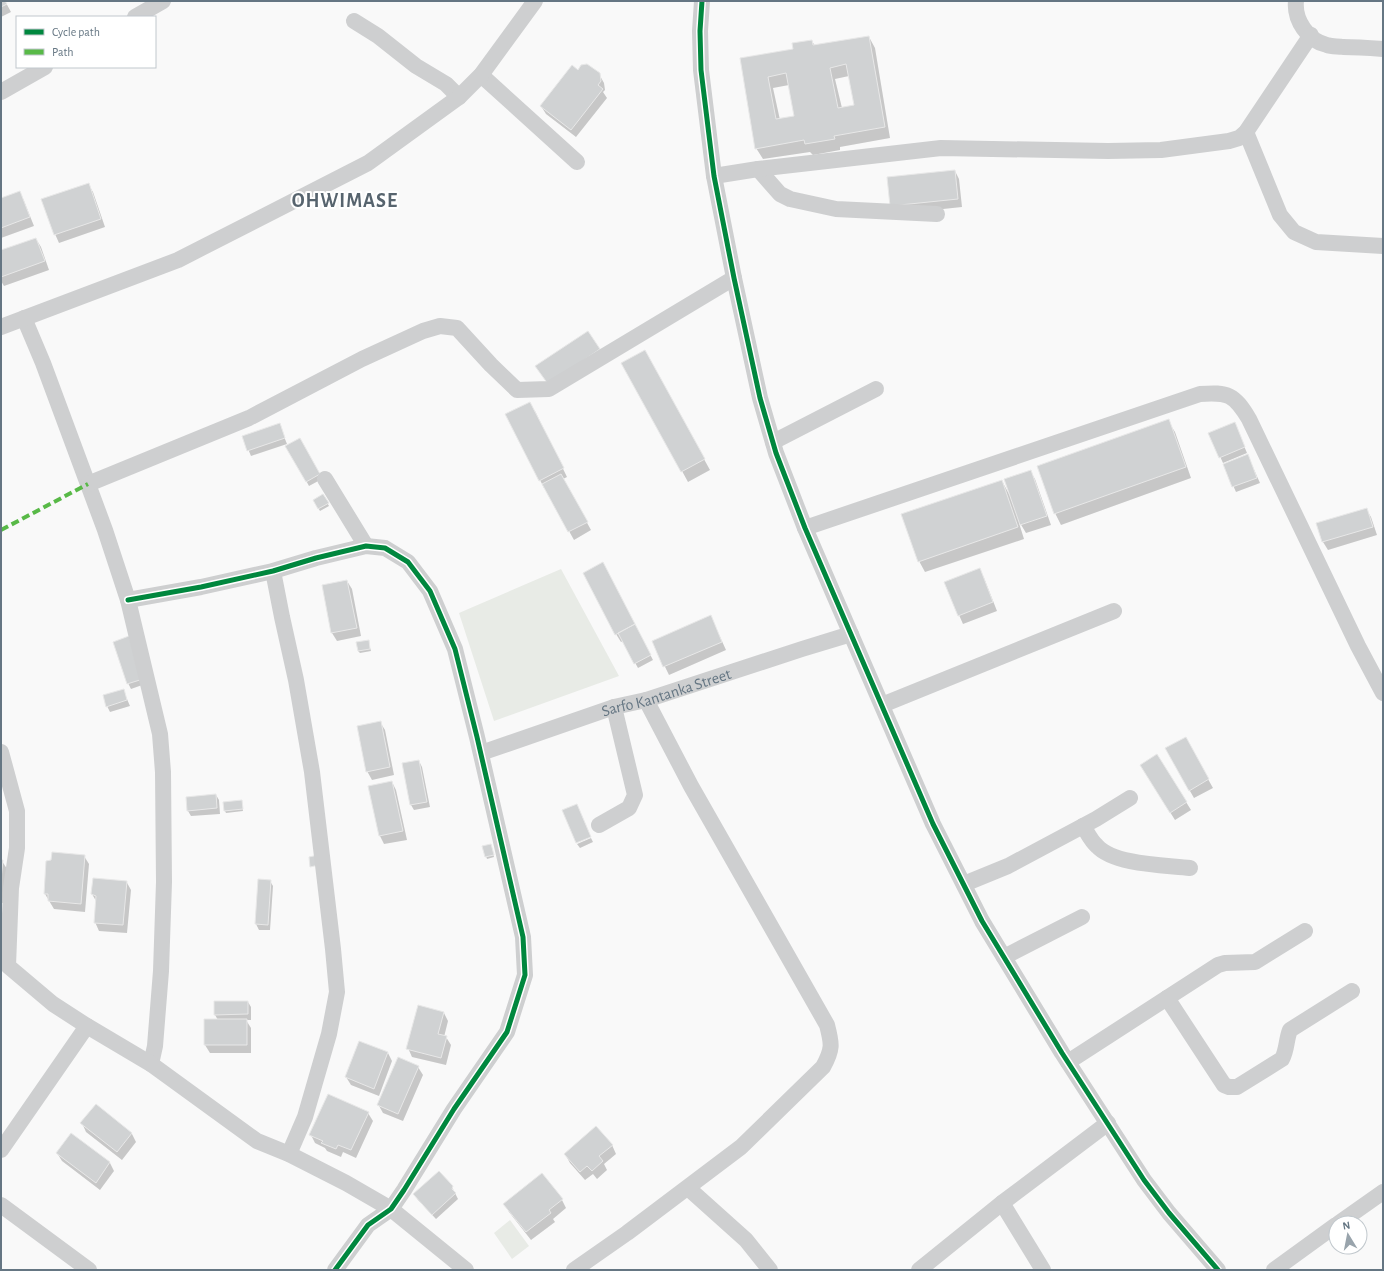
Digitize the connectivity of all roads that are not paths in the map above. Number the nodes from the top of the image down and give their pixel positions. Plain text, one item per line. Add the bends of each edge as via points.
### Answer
1 (163, 1) edge
2 (535, 1) edge
3 (702, 1) edge
4 (1296, 1) edge
5 (137, 16) edge
6 (354, 21) dead end
7 (1311, 36) junction
8 (1383, 49) edge
9 (43, 68) edge
10 (481, 75) junction
11 (1, 92) edge
12 (459, 97) junction
13 (1246, 132) junction
14 (577, 162) dead end
15 (758, 168) junction
16 (714, 176) junction
17 (937, 214) dead end
18 (1383, 246) edge
19 (734, 278) junction
20 (24, 318) junction
21 (1, 327) edge
22 (876, 389) dead end
23 (772, 442) junction
24 (325, 479) dead end
25 (88, 484) junction
26 (805, 528) junction
27 (366, 546) junction
28 (273, 570) junction
29 (128, 600) junction
30 (1114, 611) dead end
31 (851, 634) junction
32 (1383, 693) edge
33 (646, 700) junction
34 (882, 705) junction
35 (614, 707) junction
36 (1, 752) edge
37 (481, 753) junction
38 (1130, 798) dead end
39 (599, 825) dead end
40 (1083, 826) junction
41 (1190, 868) dead end
42 (964, 884) junction
43 (1082, 917) dead end
44 (1305, 931) dead end
45 (1004, 958) junction
46 (4, 964) edge
47 (1352, 991) dead end
48 (1167, 998) junction
49 (87, 1026) junction
50 (1068, 1062) junction
51 (152, 1064) junction
52 (1108, 1123) junction
53 (1, 1150) edge
54 (289, 1154) junction
55 (688, 1188) junction
56 (1383, 1192) edge
57 (1002, 1204) junction
58 (1, 1205) edge
59 (391, 1209) junction
60 (1350, 1215) edge
61 (1328, 1232) edge
62 (89, 1270) edge
63 (335, 1270) edge
64 (466, 1270) edge
65 (574, 1270) edge
66 (770, 1270) edge
67 (919, 1270) edge
68 (1043, 1270) edge
69 (1218, 1270) edge
70 (1274, 1270) edge

1 - 5 street
2 - 10 street
3 - 16 street via 701,70
4 - 7 street via 1299,21
6 - 12 street via 416,66 446,84
7 - 8 street via 1327,46
7 - 13 street
9 - 11 street
10 - 12 street
10 - 14 street
12 - 20 street via 368,163 185,256
13 - 15 street via 1239,138 1228,141 1161,150 941,148
13 - 18 street via 1280,215 1294,232 1316,242
15 - 16 street
15 - 17 street via 780,194 790,199 836,209
16 - 19 street
19 - 23 street
19 - 25 street via 549,389 517,390 457,328 440,326 423,331 362,359 249,418
20 - 21 street
20 - 25 street
22 - 23 street
23 - 26 street
24 - 27 street
25 - 29 street
26 - 31 street
26 - 32 street via 1200,394 1229,395 1241,405 1249,419
27 - 28 street
27 - 37 street via 385,548 408,562 430,591 455,650
28 - 29 street
28 - 54 street via 312,772 337,992 329,1034 305,1117
29 - 51 street via 160,734 162,772 164,882 161,970
30 - 34 street
31 - 33 street, Sarfo Kantanka Street
31 - 34 street
33 - 35 street, Sarfo Kantanka Street
33 - 55 street via 691,786 827,1025 831,1039 831,1053 823,1067 741,1148
34 - 42 street via 933,824
35 - 37 street, Sarfo Kantanka Street
35 - 39 street via 635,795 629,808
36 - 46 street via 17,811 17,848
37 - 59 street via 523,937 525,975 507,1032 454,1109
38 - 40 street
40 - 41 street via 1097,847 1107,854 1130,862
40 - 42 street via 1008,866
42 - 45 street
43 - 45 street
44 - 48 street via 1255,962 1218,965
45 - 50 street
46 - 49 street via 53,1004
47 - 48 street via 1290,1030 1286,1053 1282,1059 1238,1086 1230,1088 1224,1085
48 - 50 street
49 - 51 street
49 - 53 street
50 - 52 street
51 - 54 street via 257,1141
52 - 57 street
52 - 69 street via 1152,1191
54 - 59 street
55 - 65 street
55 - 66 street via 746,1240
56 - 60 street
57 - 67 street
57 - 68 street
58 - 62 street
59 - 63 street via 368,1225
59 - 64 street
61 - 70 street

